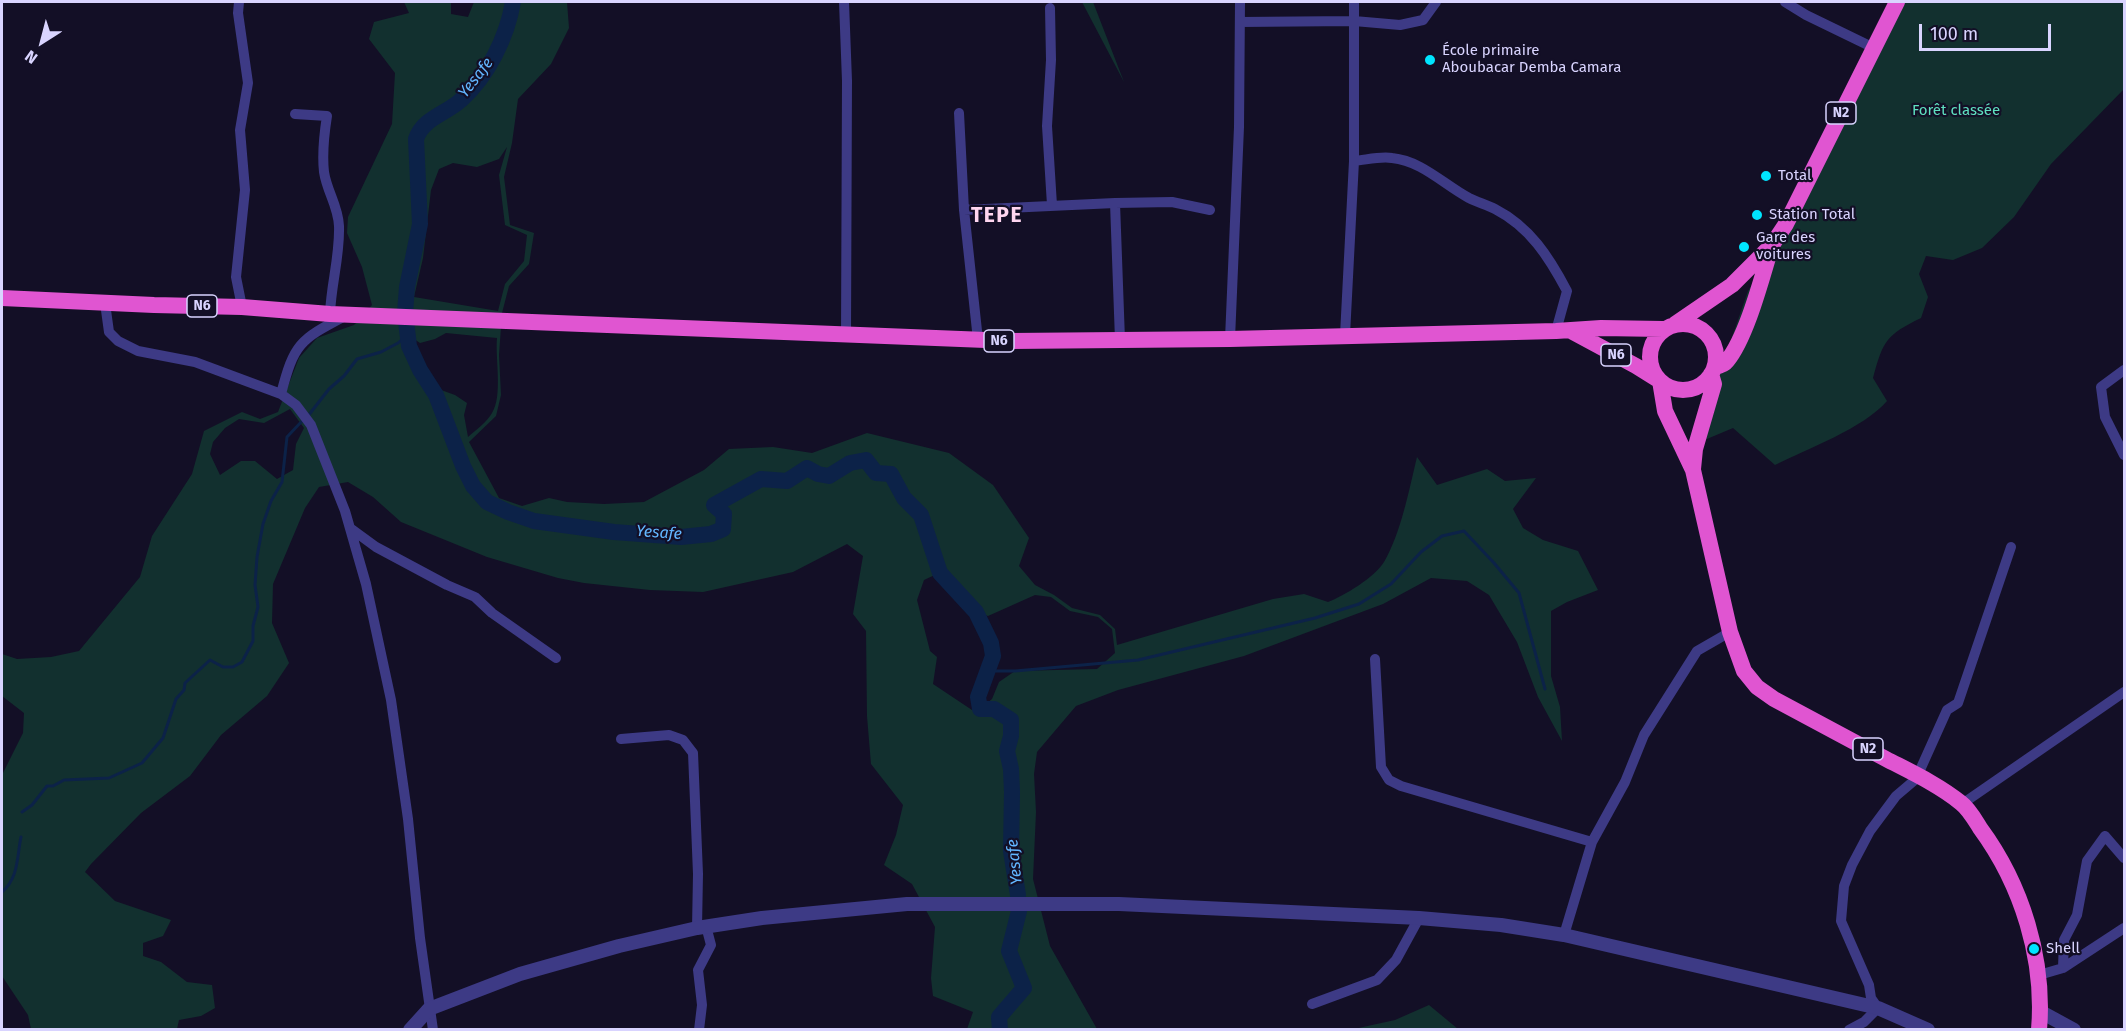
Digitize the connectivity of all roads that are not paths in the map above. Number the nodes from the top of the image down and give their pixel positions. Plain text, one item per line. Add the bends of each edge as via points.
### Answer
1 (239, 2) edge
2 (844, 2) edge
3 (1240, 2) edge
4 (1354, 2) edge
5 (1436, 2) edge
6 (1785, 2) edge
7 (1897, 2) edge
8 (1050, 8) dead end
9 (1354, 21) junction
10 (1240, 22) junction
11 (1874, 48) junction
12 (959, 113) dead end
13 (295, 114) dead end
14 (1354, 161) junction
15 (1115, 202) junction
16 (1052, 205) junction
17 (964, 210) junction
18 (1210, 210) dead end
19 (1773, 244) junction
20 (2, 298) edge
21 (105, 303) junction
22 (242, 307) junction
23 (330, 314) junction
24 (349, 314) junction
25 (1669, 327) junction
26 (1563, 331) junction
27 (846, 335) junction
28 (1345, 335) junction
29 (1230, 339) junction
30 (978, 340) junction
31 (1120, 340) junction
32 (2124, 370) edge
33 (1713, 371) junction
34 (1660, 381) junction
35 (281, 394) junction
36 (2124, 455) edge
37 (1693, 470) junction
38 (350, 528) junction
39 (2011, 547) dead end
40 (1730, 632) junction
41 (556, 658) dead end
42 (1375, 659) dead end
43 (2124, 692) edge
44 (621, 739) dead end
45 (1918, 776) junction
46 (1962, 804) junction
47 (1592, 842) junction
48 (2124, 858) edge
49 (1419, 918) junction
50 (701, 927) junction
51 (2124, 928) edge
52 (1564, 935) junction
53 (2063, 968) junction
54 (2039, 975) junction
55 (1312, 1005) dead end
56 (1878, 1008) junction
57 (429, 1009) junction
58 (2041, 1012) junction
59 (410, 1029) edge
60 (433, 1029) edge
61 (699, 1029) edge
62 (1849, 1029) edge
63 (1928, 1029) edge
64 (2039, 1029) edge
65 (2074, 1029) edge

1 - 22 street via 248,83 240,130 245,190 236,277
2 - 27 street
3 - 10 street
4 - 9 street
5 - 9 street via 1424,20 1400,25
6 - 11 street
7 - 11 highway, N2
8 - 16 street via 1047,126
9 - 10 street
9 - 14 street
10 - 29 street
11 - 19 highway, N2
12 - 17 street
13 - 23 street via 327,116 324,173 338,209 339,227
14 - 26 street via 1391,158 1426,169 1469,198 1519,224 1551,260 1567,291
14 - 28 street
15 - 16 street
15 - 18 street via 1172,202
15 - 31 street
16 - 17 street
17 - 30 street
19 - 25 highway, N2 via 1732,285
19 - 33 highway, N2 via 1735,347 1727,361
20 - 21 highway, N6
21 - 22 highway, N6
21 - 35 street via 109,332 118,341 138,351 195,362
22 - 23 highway, N6
23 - 24 highway, N6
24 - 27 highway, N6
24 - 35 street via 301,343 289,364
25 - 26 highway, N6
25 - 33 highway via 1685,323 1703,331 1714,347
25 - 34 highway via 1656,336 1649,354 1653,373
26 - 28 highway, N6
26 - 34 highway, N6
27 - 30 highway, N6
28 - 29 highway, N6
29 - 31 highway, N6
30 - 31 highway, N6
32 - 36 street via 2101,387 2105,417
33 - 34 highway via 1687,390 1668,387
33 - 37 highway, N2 via 1714,384 1695,449
34 - 37 highway, N2 via 1665,411
35 - 38 street via 296,405 311,425
37 - 40 highway, N2
38 - 41 street via 376,547 475,597
38 - 57 street via 391,700
39 - 45 street via 1958,703 1947,710
40 - 45 highway, N2 via 1744,671 1757,687
40 - 47 street via 1697,651 1690,660 1644,735 1625,782
42 - 47 street via 1381,767 1389,780
43 - 46 street
44 - 50 street via 669,735 683,740 693,753
45 - 46 highway, N2
45 - 56 street via 1896,796 1870,831 1844,886 1841,921
46 - 54 highway, N2 via 2010,876
47 - 52 street
48 - 53 street via 2105,836 2086,861 2077,915 2064,940
49 - 50 street via 1119,904 907,904
49 - 52 street
49 - 55 street via 1396,960 1377,980
50 - 57 street via 520,974
50 - 61 street via 711,945 698,970 702,1005
51 - 53 street
52 - 56 street
53 - 54 street
54 - 58 highway, N2
56 - 62 street via 1864,1022
56 - 63 street
57 - 59 street
57 - 60 street
58 - 64 highway, N2
58 - 65 street

